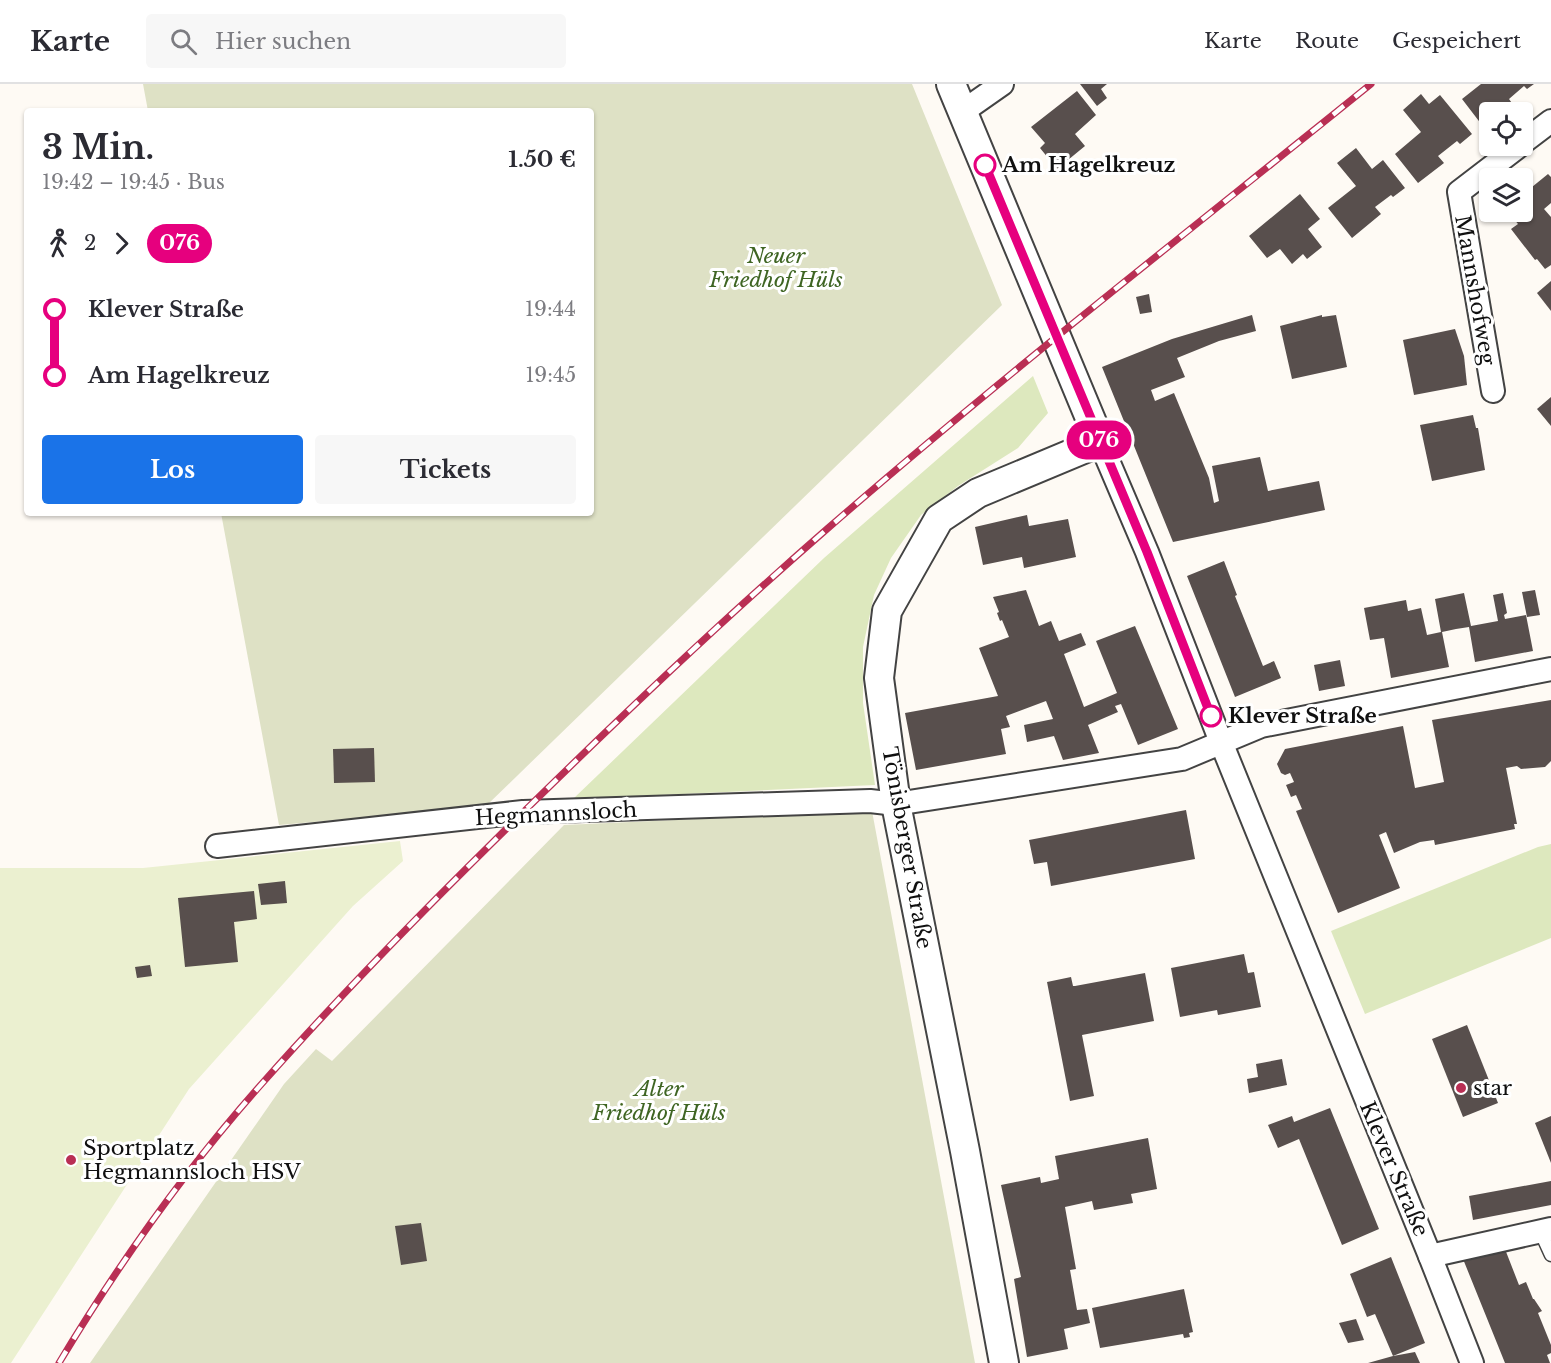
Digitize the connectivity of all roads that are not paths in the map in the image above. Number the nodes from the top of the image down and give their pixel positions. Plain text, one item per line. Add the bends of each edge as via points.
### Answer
1 (951, 84) edge
2 (1002, 84) edge
3 (962, 112) junction
4 (1551, 121) edge
5 (1533, 135) edge
6 (1506, 156) edge
7 (1493, 391) dead end
8 (1100, 442) junction
9 (1551, 669) edge
10 (1221, 742) junction
11 (896, 804) junction
12 (216, 846) dead end
13 (1546, 1230) edge
14 (1430, 1256) junction
15 (1551, 1256) edge
16 (1004, 1363) edge
17 (1472, 1363) edge

1 - 3 street, Klever Straße
2 - 3 street
3 - 8 street, Klever Straße
4 - 5 street
6 - 7 street, Mannshofweg via 1459,192
8 - 10 street, Klever Straße
8 - 11 street, Tönisberger Straße via 978,494 939,519 887,611 879,678
9 - 10 street via 1261,726
10 - 11 street via 1182,759
10 - 14 street, Klever Straße
11 - 12 street, Hegmannsloch via 870,801 523,812
11 - 16 street, Tönisberger Straße
13 - 14 street
13 - 15 lane
14 - 17 street, Klever Straße

